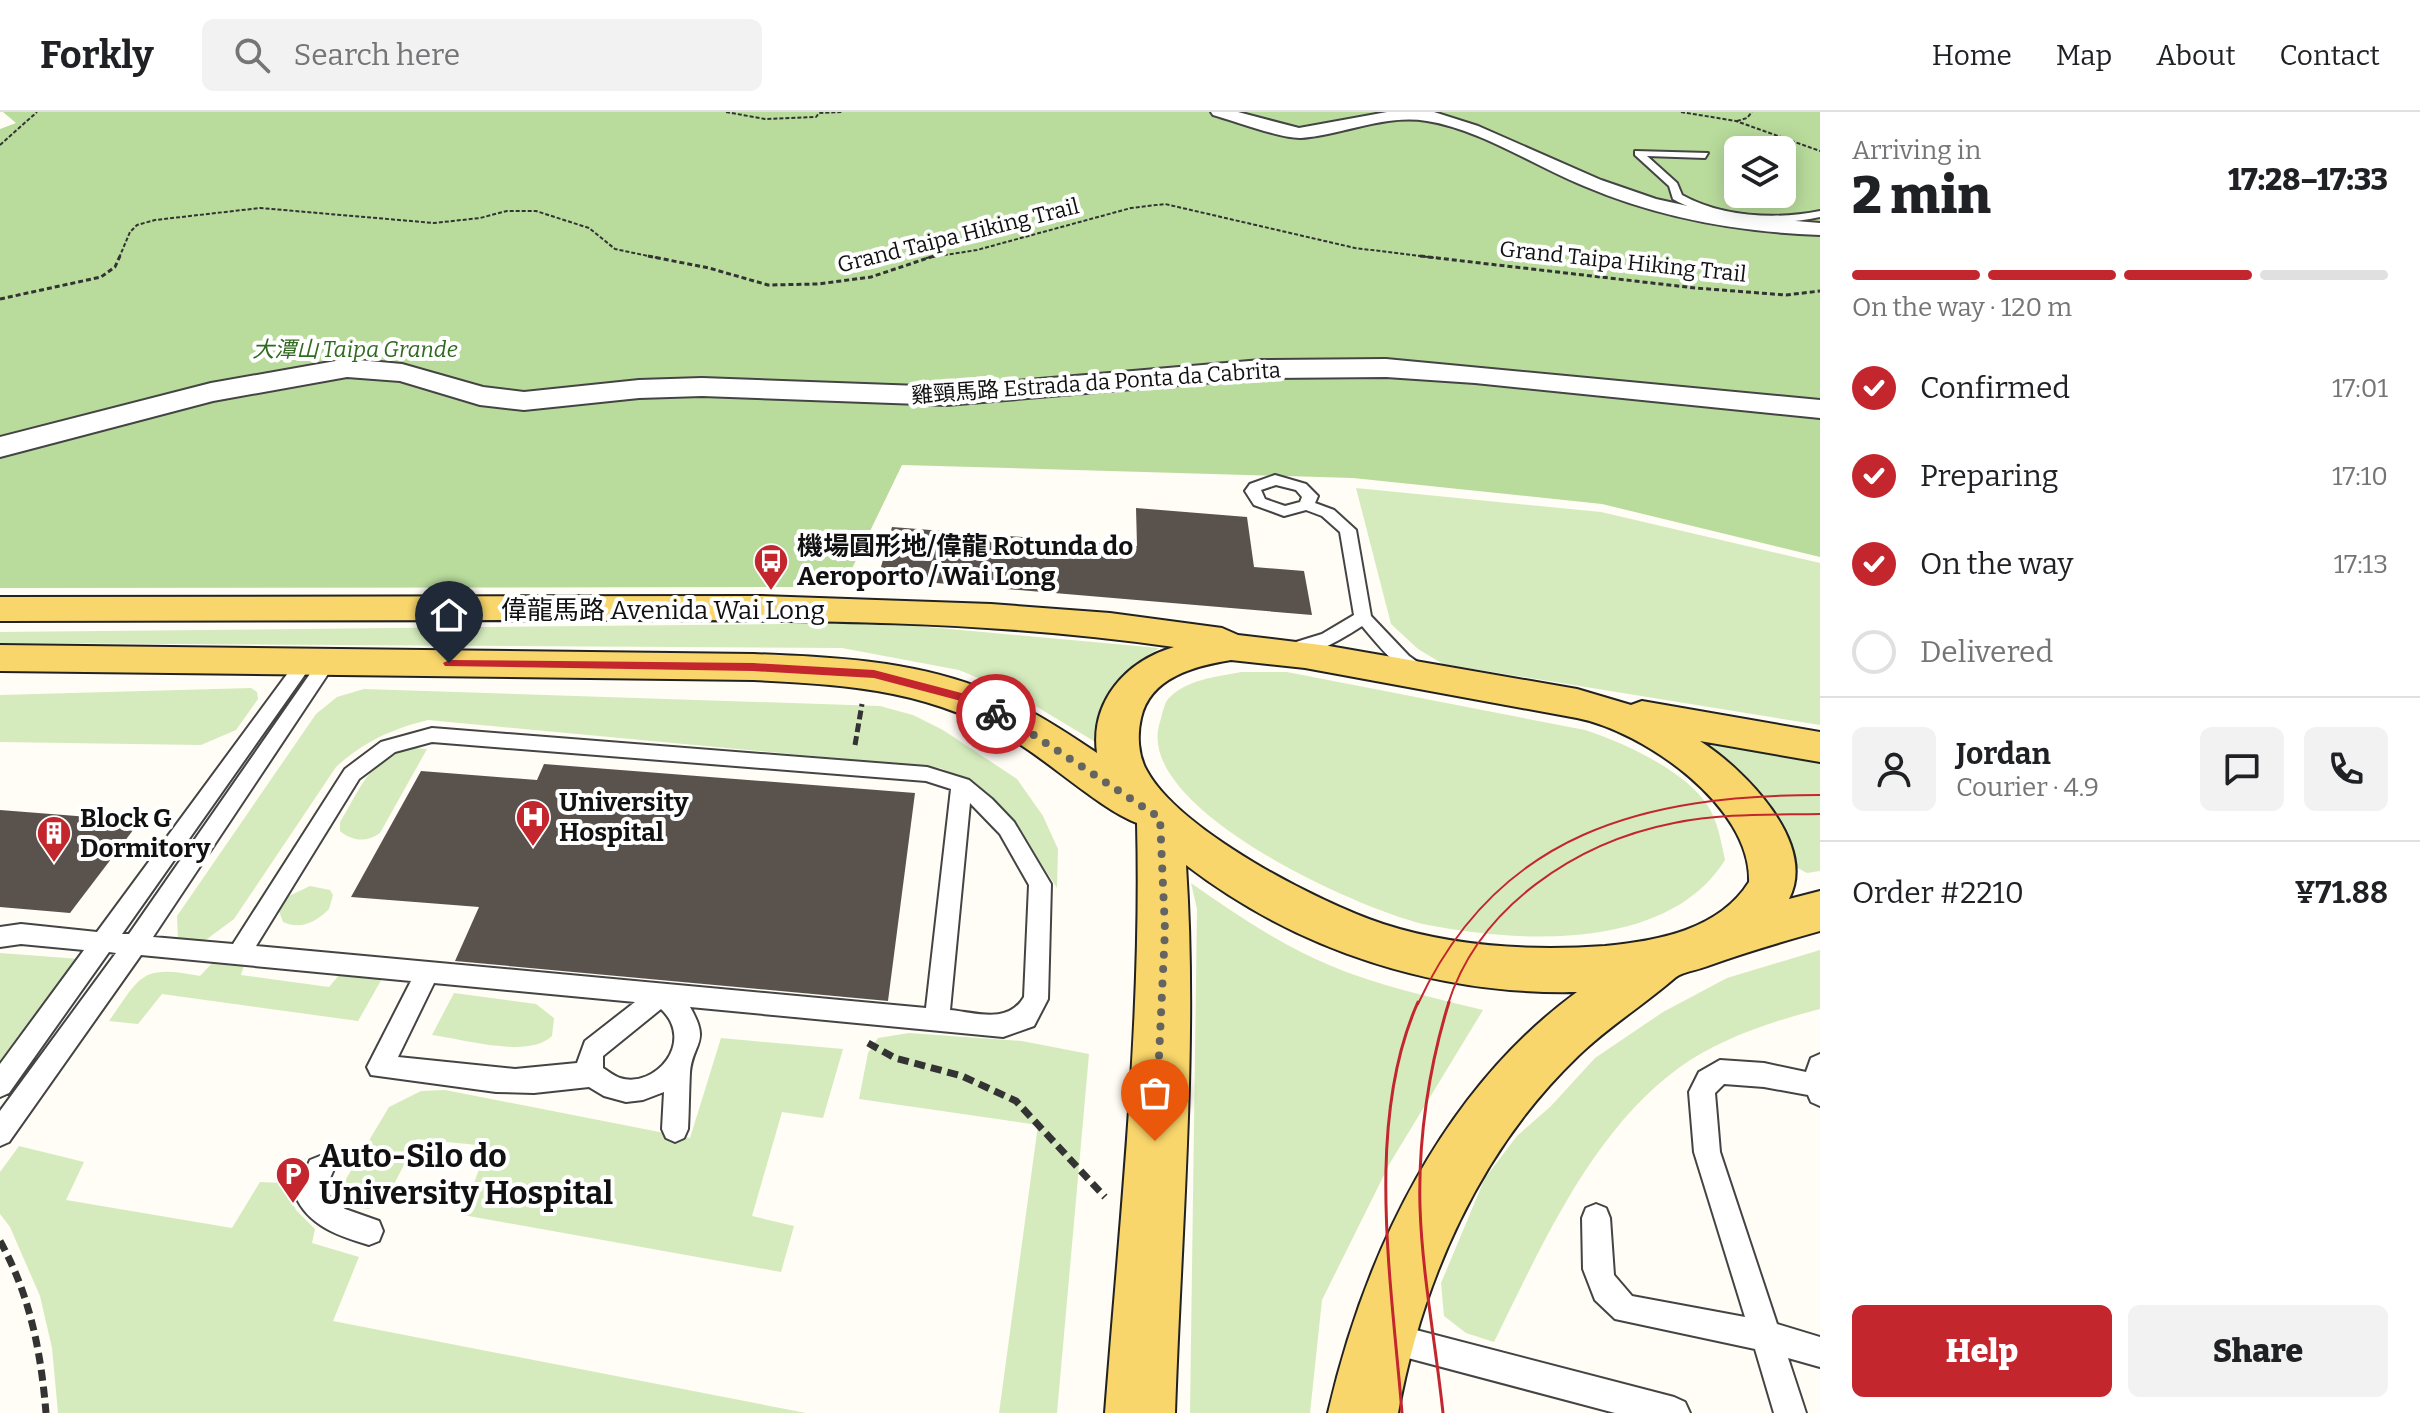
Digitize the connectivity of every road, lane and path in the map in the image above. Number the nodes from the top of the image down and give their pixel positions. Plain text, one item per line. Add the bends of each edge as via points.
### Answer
1 (37, 112) edge
2 (726, 112) edge
3 (843, 112) edge
4 (1219, 112) edge
5 (1681, 112) edge
6 (1752, 112) edge
7 (1736, 121) junction
8 (0, 145) edge
9 (1820, 151) edge
10 (1705, 155) dead end
11 (1820, 214) edge
12 (1820, 229) edge
13 (1820, 291) edge
14 (0, 299) edge
15 (1820, 409) edge
16 (0, 447) edge
17 (1307, 505) dead end
18 (11, 609) edge
19 (1363, 617) junction
20 (1280, 650) junction
21 (0, 658) edge
22 (316, 662) junction
23 (1432, 678) junction
24 (1596, 708) junction
25 (1820, 747) edge
26 (962, 785) junction
27 (1160, 818) junction
28 (1820, 911) edge
29 (0, 937) edge
30 (104, 943) junction
31 (134, 946) junction
32 (1692, 949) junction
33 (239, 954) junction
34 (427, 972) junction
35 (661, 995) junction
36 (800, 1007) junction
37 (937, 1020) junction
38 (678, 1066) junction
39 (591, 1075) junction
40 (1819, 1083) edge
41 (0, 1085) edge
42 (675, 1129) dead end
43 (0, 1133) edge
44 (320, 1169) dead end
45 (1596, 1218) dead end
46 (369, 1231) dead end
47 (0, 1241) edge
48 (1150, 1246) junction
49 (1382, 1336) junction
50 (1768, 1337) junction
51 (1820, 1352) edge
52 (46, 1413) edge
53 (1140, 1413) edge
54 (1363, 1413) edge
55 (1674, 1413) edge
56 (1790, 1413) edge

1 - 8 path
2 - 3 path via 782,120
4 - 12 street via 1299,133 1403,114 1430,116 1597,185 1679,212 1747,225
5 - 7 path
6 - 7 path
7 - 9 path
10 - 11 lane via 1638,153 1674,185 1677,197 1698,208 1769,217
13 - 14 path, Grand Taipa Hiking Trail via 1786,295 1695,288 1355,248 1165,204 1131,208 977,250 931,256 871,277 768,285 615,249 589,228 536,211 434,223 260,208 137,225 115,267 101,277
15 - 16 street, 雞頸馬路 Estrada da Ponta da Cabrita via 1386,368 1261,369 947,396 702,387 524,401 480,396 402,373 347,368 211,392
17 - 19 lane via 1328,513 1348,530
18 - 20 main road, 偉龍馬路 Avenida Wai Long via 761,608 1110,625
19 - 20 lane via 1312,645
19 - 23 lane via 1403,660
20 - 23 main road
20 - 27 main road via 1231,647 1191,653 1157,668 1131,690 1117,718 1117,750 1131,785
21 - 22 main road, 偉龍馬路 Avenida Wai Long
22 - 27 main road, 偉龍馬路 Avenida Wai Long via 753,667 874,674 965,698 993,712
22 - 30 lane
22 - 31 lane
23 - 24 main road
24 - 25 main road
24 - 32 main road via 1650,730 1700,761 1740,799 1767,841 1774,882 1759,910
26 - 33 lane via 927,774 432,735 409,738 367,759 352,774
26 - 37 lane
26 - 37 lane via 1007,828 1040,884 1036,999 1025,1018 1003,1026
27 - 32 main road via 1251,884 1313,918 1382,946 1449,961 1530,969 1609,969
27 - 48 main road via 1165,930
28 - 32 main road
29 - 30 lane via 21,934
30 - 31 lane
30 - 41 lane
31 - 33 lane
31 - 43 lane
32 - 49 main road via 1607,1000 1558,1040 1502,1098 1454,1168 1402,1276
33 - 34 lane
34 - 35 lane
34 - 39 lane via 380,1067 532,1081
35 - 36 lane
35 - 38 lane via 685,1018 689,1033
35 - 39 lane via 594,1049
36 - 37 lane
36 - 48 path via 895,1058 962,1076 1016,1101
38 - 39 lane via 665,1078 633,1090 616,1090
38 - 42 lane
40 - 50 lane via 1720,1072 1702,1092 1707,1152
44 - 46 lane via 309,1195 317,1207 332,1219
45 - 50 lane via 1598,1277 1607,1296 1625,1309
47 - 52 path via 32,1313
48 - 53 main road
49 - 54 main road
49 - 55 lane
50 - 51 lane
50 - 56 lane

